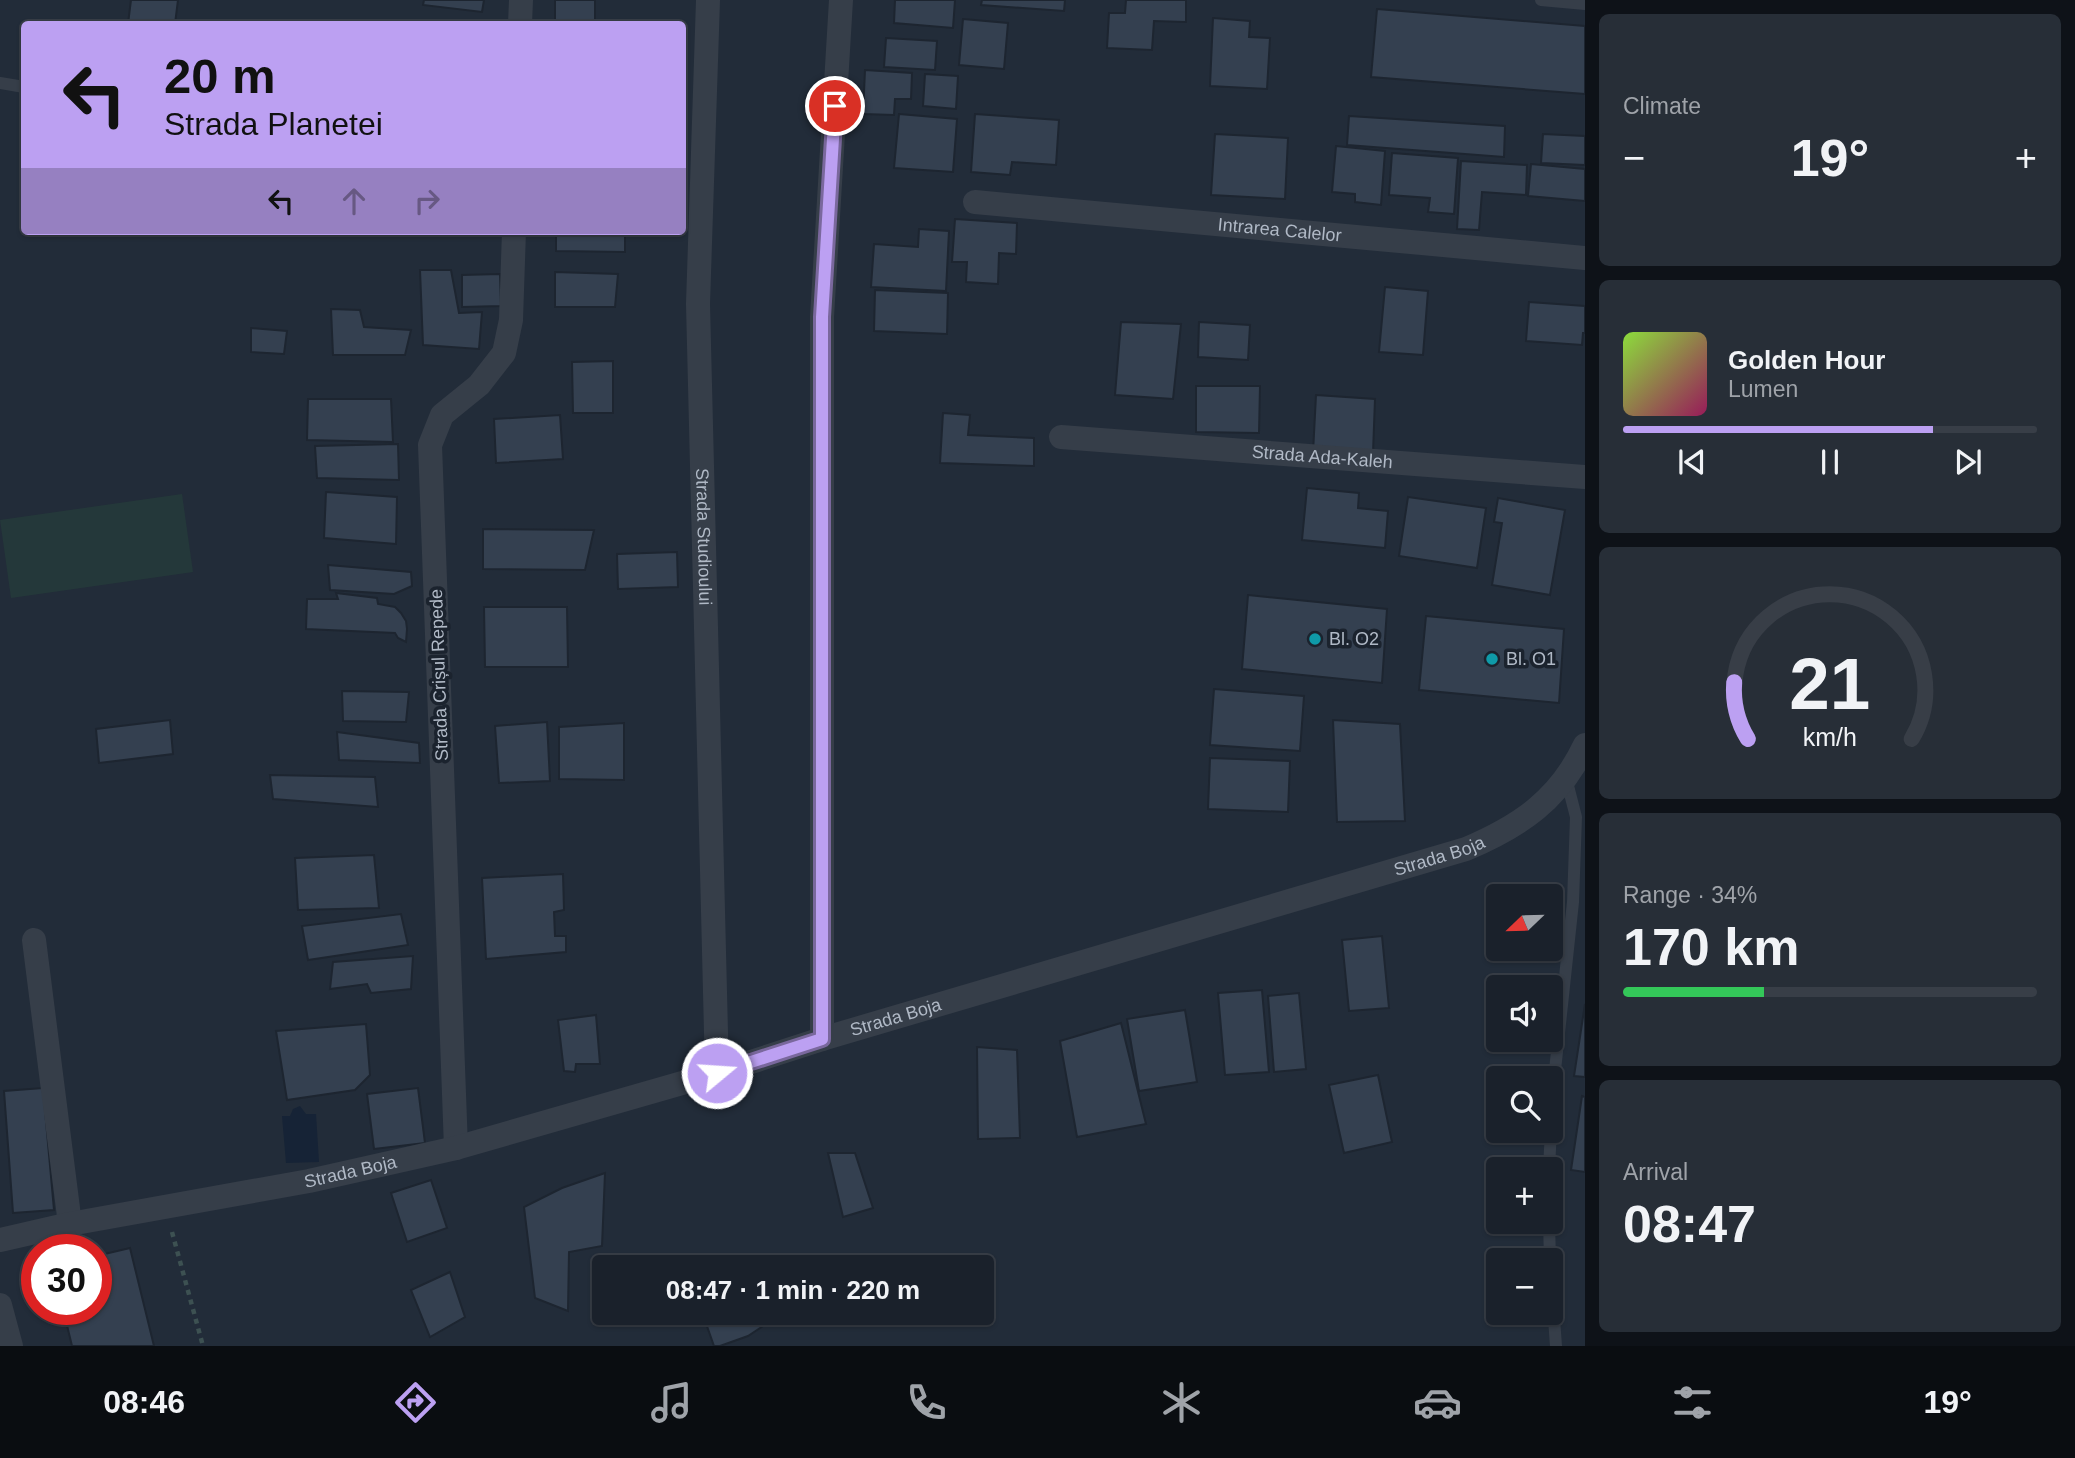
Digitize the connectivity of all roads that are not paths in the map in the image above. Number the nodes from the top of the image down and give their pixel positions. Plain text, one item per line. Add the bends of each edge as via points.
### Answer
1 (521, 0) edge
2 (708, 0) edge
3 (841, 0) edge
4 (1541, 0) edge
5 (1585, 4) edge
6 (520, 21) edge
7 (0, 83) edge
8 (21, 86) edge
9 (975, 202) dead end
10 (514, 235) edge
11 (1585, 258) edge
12 (1061, 437) dead end
13 (1585, 477) edge
14 (1585, 745) edge
15 (1566, 778) junction
16 (34, 940) dead end
17 (822, 1039) junction
18 (717, 1073) junction
19 (456, 1148) junction
20 (1550, 1157) edge
21 (70, 1224) junction
22 (0, 1240) edge
23 (0, 1305) edge
24 (1555, 1325) edge
25 (11, 1346) edge
26 (1556, 1346) edge

1 - 6 street
2 - 18 street, Strada Studioului via 698,304
3 - 17 street via 822,317
4 - 5 lane
7 - 8 lane
9 - 11 street, Intrarea Calelor
10 - 19 street, Strada Crișul Repede via 511,320 504,353 479,385 442,415 430,445
12 - 13 street, Strada Ada-Kaleh
14 - 15 street, Strada Boja
15 - 17 street, Strada Boja via 1517,824 1466,849
15 - 20 lane via 1576,817 1573,902
16 - 21 street
17 - 18 street, Strada Boja
18 - 19 street, Strada Boja
19 - 21 street, Strada Boja via 309,1181
21 - 22 street, Strada Boja
23 - 25 street
24 - 26 lane

